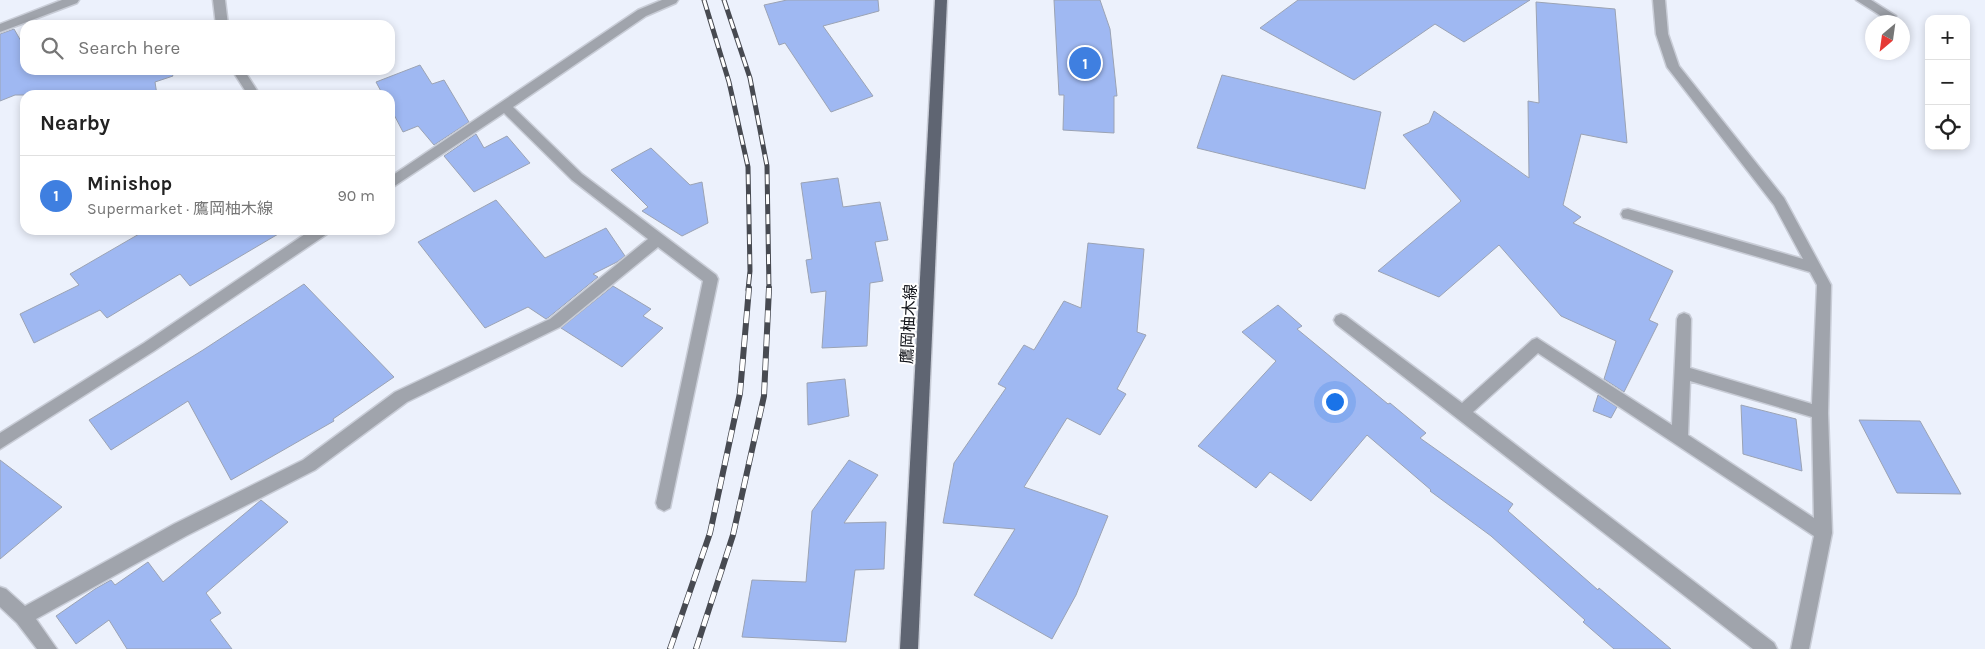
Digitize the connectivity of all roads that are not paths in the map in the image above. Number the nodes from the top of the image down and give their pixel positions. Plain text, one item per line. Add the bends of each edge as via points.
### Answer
1 (73, 0) edge
2 (219, 0) edge
3 (672, 0) edge
4 (941, 0) edge
5 (1659, 0) edge
6 (1862, 0) edge
7 (1888, 15) edge
8 (20, 20) edge
9 (21, 20) edge
10 (221, 20) edge
11 (0, 28) edge
12 (241, 75) edge
13 (251, 90) edge
14 (504, 106) junction
15 (395, 181) edge
16 (1628, 214) dead end
17 (315, 235) edge
18 (658, 239) junction
19 (1815, 268) junction
20 (1684, 319) dead end
21 (1341, 320) dead end
22 (1682, 372) junction
23 (1462, 412) junction
24 (1820, 413) junction
25 (1680, 438) junction
26 (0, 442) edge
27 (664, 503) dead end
28 (1823, 532) junction
29 (0, 594) edge
30 (23, 617) junction
31 (48, 649) edge
32 (910, 649) edge
33 (1768, 649) edge
34 (1800, 649) edge

1 - 9 street
2 - 10 street
3 - 14 street via 642,13
4 - 32 main road, 鷹岡柚木線
5 - 19 street via 1662,34 1673,67 1779,202
6 - 7 street
8 - 11 street
12 - 13 street
14 - 15 street
14 - 18 street via 577,177
16 - 19 street
17 - 26 street via 149,347
18 - 27 street via 711,279
18 - 30 street via 555,323 401,397 309,465 180,530
19 - 24 street via 1824,285
20 - 22 street
21 - 23 street
22 - 24 street
22 - 25 street
23 - 25 street via 1537,344
23 - 33 street
24 - 28 street
25 - 28 street
28 - 34 street
29 - 30 street
30 - 31 street

